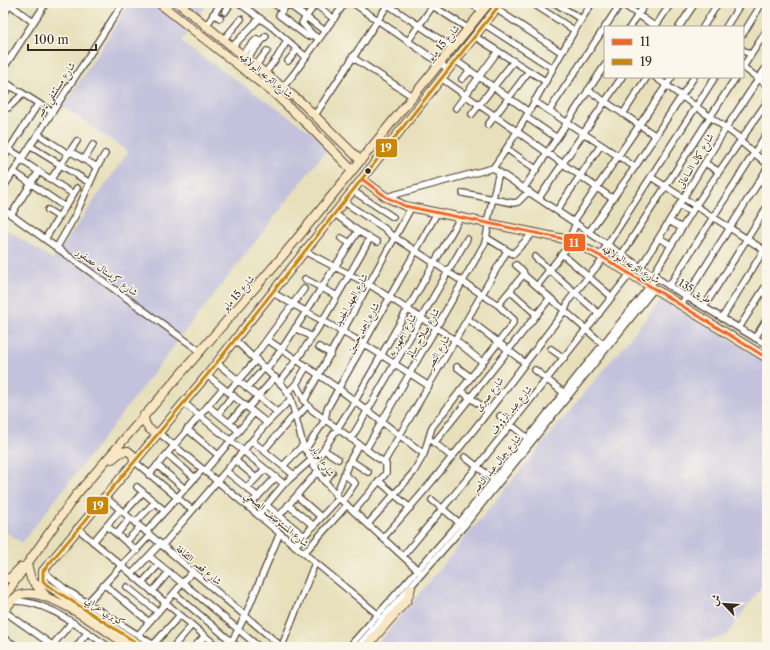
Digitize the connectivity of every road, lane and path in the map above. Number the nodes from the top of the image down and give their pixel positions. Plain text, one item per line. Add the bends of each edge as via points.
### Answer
1 (46, 3) edge
2 (123, 3) edge
3 (159, 3) edge
4 (178, 3) edge
5 (221, 3) edge
6 (231, 3) edge
7 (239, 3) edge
8 (288, 3) edge
9 (315, 3) edge
10 (352, 3) edge
11 (468, 3) edge
12 (489, 3) edge
13 (532, 3) edge
14 (555, 3) edge
15 (592, 3) edge
16 (621, 3) edge
17 (646, 3) edge
18 (671, 3) edge
19 (695, 3) edge
20 (718, 3) edge
21 (741, 3) edge
22 (762, 3) edge
23 (9, 4) edge
24 (343, 4) edge
25 (387, 4) edge
26 (432, 4) edge
27 (273, 5) edge
28 (498, 6) edge
29 (283, 10) junction
30 (483, 11) junction
31 (225, 12) dead end
32 (214, 14) junction
33 (3, 15) edge
34 (638, 15) junction
35 (306, 17) junction
36 (220, 18) dead end
37 (260, 18) junction
38 (334, 18) junction
39 (241, 19) dead end
40 (581, 19) junction
41 (377, 20) junction
42 (33, 22) junction
43 (484, 24) junction
44 (206, 25) junction
45 (419, 26) junction
46 (606, 26) edge
47 (631, 26) edge
48 (654, 26) edge
49 (657, 26) edge
50 (680, 26) edge
51 (704, 26) edge
52 (727, 26) edge
53 (604, 28) edge
54 (469, 29) junction
55 (574, 30) junction
56 (767, 30) edge
57 (325, 32) junction
58 (744, 32) edge
59 (312, 34) junction
60 (266, 36) dead end
61 (474, 36) junction
62 (224, 39) junction
63 (257, 39) dead end
64 (319, 39) junction
65 (287, 41) junction
66 (408, 41) junction
67 (233, 46) junction
68 (453, 48) junction
69 (297, 50) junction
70 (267, 51) dead end
71 (498, 51) junction
72 (744, 51) edge
73 (561, 52) junction
74 (751, 55) junction
75 (244, 56) junction
76 (306, 57) junction
77 (352, 57) junction
78 (455, 60) junction
79 (288, 61) dead end
80 (514, 61) junction
81 (440, 63) junction
82 (256, 65) junction
83 (604, 66) edge
84 (744, 66) edge
85 (767, 66) edge
86 (448, 68) junction
87 (552, 68) junction
88 (744, 68) edge
89 (3, 69) edge
90 (470, 70) junction
91 (529, 71) junction
92 (266, 73) junction
93 (479, 77) junction
94 (441, 78) junction
95 (621, 78) edge
96 (646, 78) edge
97 (656, 78) edge
98 (671, 78) edge
99 (693, 78) edge
100 (714, 78) edge
101 (735, 78) edge
102 (462, 79) dead end
103 (758, 79) junction
104 (3, 81) edge
105 (545, 81) junction
106 (10, 85) junction
107 (667, 85) junction
108 (767, 85) edge
109 (283, 87) junction
110 (494, 87) junction
111 (588, 90) junction
112 (23, 94) junction
113 (465, 95) junction
114 (3, 96) edge
115 (412, 96) junction
116 (682, 96) junction
117 (509, 98) junction
118 (534, 101) junction
119 (606, 102) junction
120 (767, 102) edge
121 (302, 103) junction
122 (38, 104) junction
123 (480, 105) junction
124 (696, 106) junction
125 (3, 108) edge
126 (456, 108) dead end
127 (294, 111) junction
128 (549, 111) junction
129 (52, 112) junction
130 (472, 114) dead end
131 (623, 114) junction
132 (315, 115) junction
133 (527, 115) junction
134 (495, 116) junction
135 (710, 116) junction
136 (567, 122) junction
137 (488, 125) dead end
138 (640, 125) junction
139 (726, 128) junction
140 (518, 132) junction
141 (767, 133) edge
142 (38, 134) junction
143 (585, 134) junction
144 (656, 136) junction
145 (557, 138) junction
146 (741, 140) junction
147 (77, 141) dead end
148 (93, 145) dead end
149 (601, 145) junction
150 (3, 146) edge
151 (30, 146) junction
152 (507, 149) junction
153 (9, 150) junction
154 (547, 152) junction
155 (754, 152) junction
156 (68, 154) junction
157 (105, 154) dead end
158 (619, 156) junction
159 (3, 159) edge
160 (22, 159) junction
161 (84, 160) junction
162 (360, 160) junction
163 (705, 163) junction
164 (564, 164) junction
165 (767, 164) edge
166 (61, 165) junction
167 (97, 167) junction
168 (635, 167) junction
169 (493, 168) junction
170 (536, 169) junction
171 (352, 170) junction
172 (39, 171) junction
173 (14, 172) junction
174 (499, 172) junction
175 (718, 172) junction
176 (580, 176) junction
177 (651, 177) junction
178 (51, 179) junction
179 (362, 179) junction
180 (31, 183) junction
181 (90, 183) junction
182 (667, 186) junction
183 (3, 188) edge
184 (77, 188) dead end
185 (597, 188) junction
186 (526, 190) junction
187 (353, 191) junction
188 (463, 193) dead end
189 (74, 194) junction
190 (386, 197) junction
191 (684, 197) junction
192 (539, 198) junction
193 (492, 199) junction
194 (613, 199) junction
195 (344, 202) junction
196 (679, 205) junction
197 (696, 205) junction
198 (65, 207) junction
199 (767, 207) edge
200 (411, 208) junction
201 (3, 209) edge
202 (48, 210) dead end
203 (557, 210) junction
204 (692, 212) junction
205 (438, 213) junction
206 (11, 214) junction
207 (335, 214) junction
208 (714, 216) junction
209 (59, 217) junction
210 (393, 217) dead end
211 (460, 218) junction
212 (669, 221) junction
213 (575, 222) junction
214 (488, 223) junction
215 (731, 227) junction
216 (682, 228) junction
217 (358, 231) junction
218 (534, 232) junction
219 (590, 232) junction
220 (396, 237) junction
221 (45, 238) junction
222 (340, 238) dead end
223 (370, 238) junction
224 (487, 238) junction
225 (659, 238) junction
226 (467, 239) dead end
227 (748, 239) junction
228 (571, 240) junction
229 (377, 242) dead end
230 (350, 243) junction
231 (608, 244) junction
232 (671, 245) junction
233 (291, 246) junction
234 (57, 247) junction
235 (766, 249) edge
236 (416, 251) junction
237 (507, 251) junction
238 (306, 252) junction
239 (562, 254) junction
240 (624, 255) junction
241 (535, 257) dead end
242 (602, 257) junction
243 (434, 263) junction
244 (516, 265) dead end
245 (335, 266) junction
246 (617, 266) junction
247 (641, 267) junction
248 (549, 270) junction
249 (270, 271) junction
250 (448, 272) junction
251 (350, 274) junction
252 (524, 274) junction
253 (630, 274) junction
254 (655, 276) junction
255 (588, 277) junction
256 (285, 279) junction
257 (305, 279) dead end
258 (463, 282) junction
259 (767, 284) edge
260 (370, 285) junction
261 (537, 286) junction
262 (669, 286) junction
263 (321, 288) junction
264 (652, 288) junction
265 (304, 289) dead end
266 (510, 291) junction
267 (273, 293) junction
268 (575, 293) junction
269 (482, 294) junction
270 (337, 296) junction
271 (686, 296) junction
272 (612, 297) junction
273 (390, 298) junction
274 (550, 298) junction
275 (294, 304) junction
276 (498, 305) junction
277 (681, 305) junction
278 (704, 307) junction
279 (408, 309) junction
280 (564, 310) junction
281 (306, 311) junction
282 (537, 314) junction
283 (599, 314) junction
284 (722, 318) junction
285 (422, 319) junction
286 (468, 319) junction
287 (767, 319) edge
288 (323, 320) junction
289 (295, 328) junction
290 (437, 328) junction
291 (739, 328) junction
292 (586, 330) junction
293 (343, 332) junction
294 (312, 338) junction
295 (755, 338) junction
296 (235, 340) junction
297 (268, 340) junction
298 (455, 340) junction
299 (498, 342) junction
300 (364, 344) junction
301 (767, 345) edge
302 (605, 346) junction
303 (319, 347) dead end
304 (282, 349) junction
305 (551, 349) dead end
306 (508, 350) junction
307 (200, 351) junction
308 (331, 354) junction
309 (382, 355) junction
310 (256, 358) junction
311 (564, 358) junction
312 (767, 358) edge
313 (297, 360) junction
314 (482, 362) junction
315 (217, 363) junction
316 (525, 363) junction
317 (395, 364) junction
318 (307, 366) junction
319 (457, 367) dead end
320 (266, 368) junction
321 (535, 370) dead end
322 (319, 374) junction
323 (410, 374) junction
324 (207, 375) junction
325 (470, 377) junction
326 (277, 379) junction
327 (547, 379) junction
328 (238, 380) junction
329 (296, 384) junction
330 (429, 386) junction
331 (247, 388) junction
332 (339, 389) junction
333 (460, 390) junction
334 (228, 392) junction
335 (288, 392) junction
336 (564, 393) junction
337 (258, 396) junction
338 (470, 398) junction
339 (291, 399) junction
340 (355, 401) junction
341 (184, 403) junction
342 (306, 403) junction
343 (208, 406) junction
344 (246, 406) junction
345 (488, 411) junction
346 (277, 412) junction
347 (368, 412) junction
348 (254, 413) junction
349 (218, 414) junction
350 (144, 415) junction
351 (199, 416) junction
352 (295, 416) junction
353 (500, 416) dead end
354 (325, 420) junction
355 (382, 422) junction
356 (229, 423) junction
357 (267, 423) junction
358 (511, 425) junction
359 (338, 429) junction
360 (188, 430) junction
361 (239, 431) junction
362 (159, 433) junction
363 (400, 436) junction
364 (351, 439) junction
365 (428, 439) junction
366 (530, 440) junction
367 (230, 441) junction
368 (252, 441) junction
369 (434, 443) junction
370 (359, 444) junction
371 (174, 445) junction
372 (304, 448) junction
373 (366, 449) junction
374 (264, 450) junction
375 (324, 450) junction
376 (243, 451) junction
377 (167, 454) junction
378 (424, 454) junction
379 (218, 455) junction
380 (452, 457) junction
381 (465, 458) dead end
382 (338, 459) dead end
383 (235, 460) junction
384 (350, 460) junction
385 (134, 461) junction
386 (384, 462) junction
387 (312, 463) junction
388 (157, 465) junction
389 (101, 466) junction
390 (283, 466) junction
391 (477, 467) junction
392 (265, 468) junction
393 (204, 470) junction
394 (226, 471) junction
395 (317, 472) junction
396 (332, 472) dead end
397 (368, 472) dead end
398 (344, 474) junction
399 (149, 475) junction
400 (294, 475) junction
401 (276, 477) junction
402 (195, 478) junction
403 (256, 478) junction
404 (494, 480) junction
405 (217, 481) junction
406 (379, 481) junction
407 (325, 482) junction
408 (284, 484) junction
409 (137, 487) dead end
410 (247, 488) junction
411 (185, 489) junction
412 (143, 492) junction
413 (395, 495) junction
414 (104, 496) junction
415 (297, 496) junction
416 (258, 497) junction
417 (177, 498) junction
418 (342, 500) junction
419 (432, 500) dead end
420 (154, 502) junction
421 (266, 505) junction
422 (288, 505) junction
423 (248, 507) junction
424 (410, 508) junction
425 (443, 509) junction
426 (192, 510) junction
427 (165, 511) junction
428 (354, 511) junction
429 (122, 512) junction
430 (258, 515) junction
431 (279, 516) junction
432 (322, 517) junction
433 (130, 518) junction
434 (368, 524) junction
435 (462, 524) junction
436 (138, 525) junction
437 (107, 526) junction
438 (314, 526) junction
439 (77, 528) junction
440 (280, 533) junction
441 (117, 534) junction
442 (148, 534) junction
443 (304, 536) junction
444 (383, 538) junction
445 (93, 542) junction
446 (126, 542) junction
447 (161, 545) junction
448 (295, 546) junction
449 (137, 551) junction
450 (304, 553) junction
451 (149, 556) junction
452 (404, 556) junction
453 (315, 563) junction
454 (159, 564) junction
455 (27, 565) junction
456 (123, 567) junction
457 (43, 571) junction
458 (193, 571) junction
459 (169, 572) junction
460 (420, 572) junction
461 (132, 574) junction
462 (3, 579) edge
463 (142, 583) junction
464 (182, 583) junction
465 (105, 585) junction
466 (127, 587) dead end
467 (410, 588) junction
468 (152, 592) junction
469 (174, 593) junction
470 (47, 597) junction
471 (57, 597) junction
472 (3, 598) edge
473 (11, 601) junction
474 (87, 603) junction
475 (166, 603) junction
476 (3, 612) edge
477 (158, 612) junction
478 (180, 615) junction
479 (245, 616) junction
480 (381, 617) junction
481 (150, 622) junction
482 (71, 623) junction
483 (192, 625) junction
484 (238, 629) junction
485 (87, 633) junction
486 (138, 635) junction
487 (204, 636) junction
488 (3, 638) edge
489 (230, 644) edge
490 (52, 646) edge
491 (105, 646) edge
492 (155, 646) edge
493 (18, 647) edge
494 (76, 647) edge
495 (130, 647) edge
496 (143, 647) edge
497 (173, 647) edge
498 (194, 647) edge
499 (217, 647) edge
500 (238, 647) edge
501 (259, 647) edge
502 (282, 647) edge
503 (349, 647) edge
504 (357, 647) edge
505 (366, 647) edge

1 - 42 street
2 - 129 street, شارع مستشفي ناصر
3 - 127 main road, شارع الترعه البولاقيه
4 - 44 main road, شارع الترعه البولاقيه
5 - 32 street
6 - 31 street
7 - 37 street
8 - 29 street
8 - 35 street
9 - 35 street
9 - 38 street
10 - 41 street
11 - 30 street
12 - 30 main road, شارع 15 مايو
13 - 55 street
14 - 40 street
15 - 40 street
16 - 34 street
16 - 46 street
17 - 34 street
18 - 49 street
19 - 50 street
20 - 51 street
21 - 52 street
22 - 58 street
23 - 33 street
23 - 42 street
24 - 38 street
25 - 41 street
25 - 45 street
26 - 45 street
26 - 54 street
27 - 29 street
28 - 43 main road, شارع 15 مايو
28 - 73 street
29 - 59 street via 279,15 307,36
30 - 54 main road, شارع 15 مايو
32 - 36 street
32 - 44 street
34 - 47 street
34 - 48 street
35 - 57 street
35 - 59 street via 302,24
37 - 65 street
37 - 67 street
38 - 57 street
39 - 62 street
40 - 55 street
41 - 66 street
41 - 77 street
42 - 89 street
43 - 61 main road, شارع 15 مايو
43 - 87 street
44 - 62 main road, شارع الترعه البولاقيه
45 - 66 street
45 - 68 street
53 - 128 street
54 - 68 main road, شارع 15 مايو
55 - 73 street
56 - 74 street
57 - 64 street
59 - 64 street
60 - 75 street
61 - 71 street
61 - 78 main road, شارع 15 مايو
62 - 67 main road, شارع الترعه البولاقيه
63 - 75 street
64 - 76 street
65 - 69 street
65 - 92 street
66 - 81 street
67 - 75 main road, شارع الترعه البولاقيه
68 - 81 main road, شارع 15 مايو
69 - 76 street
69 - 79 street
70 - 82 street
71 - 80 street
71 - 93 street
72 - 74 street
73 - 87 street
74 - 84 street
75 - 82 main road, شارع الترعه البولاقيه
76 - 109 street
77 - 115 street
77 - 132 street
78 - 86 main road, شارع 15 مايو
78 - 90 street
80 - 91 street
80 - 110 street
81 - 86 street
81 - 115 main road, شارع 15 مايو
82 - 92 main road, شارع الترعه البولاقيه
83 - 111 street
85 - 103 street, شارع كمال الساعاتى
86 - 94 main road, شارع 15 مايو
87 - 105 street
88 - 103 street
90 - 93 street
90 - 102 street
91 - 105 street
91 - 117 street
92 - 109 main road, شارع الترعه البولاقيه
93 - 110 street
93 - 113 street
94 - 113 street
94 - 179 main road, شارع 15 مايو
95 - 119 street
96 - 131 street
97 - 107 street
98 - 107 street
99 - 116 street
100 - 124 street, شارع صبرى
101 - 135 street
103 - 108 street
103 - 139 street, شارع كمال الساعاتى
104 - 106 street
105 - 118 street
106 - 112 street
106 - 114 street
107 - 116 street
107 - 138 street
109 - 121 main road, شارع الترعه البولاقيه
110 - 117 street
110 - 123 street
111 - 119 street
111 - 136 street
112 - 122 street
112 - 125 street via 8,108
113 - 123 street
113 - 126 street
115 - 162 main road, شارع 15 مايو
116 - 124 street
116 - 144 street
117 - 133 street
117 - 134 street
118 - 128 street
118 - 133 street
119 - 131 street
119 - 143 street
120 - 146 street, شارع جمال عبد الناصر
121 - 127 main road
121 - 132 main road, شارع الترعه البولاقيه
122 - 129 street
122 - 153 street
123 - 130 street
123 - 134 street
124 - 135 street
124 - 177 street, شارع صبرى
127 - 171 main road, شارع الترعه البولاقيه
128 - 136 street
129 - 142 street, شارع مستشفي ناصر
131 - 138 street
132 - 162 main road, شارع الترعه البولاقيه
133 - 140 street
133 - 145 street
134 - 137 street
134 - 140 street
135 - 139 street
135 - 182 street
136 - 143 street
136 - 145 street
138 - 144 street
138 - 158 street
139 - 146 street
139 - 163 street, شارع كمال الساعاتى
140 - 152 street
140 - 154 street
141 - 155 street
142 - 151 street, شارع مستشفي ناصر
142 - 156 street
143 - 149 street
143 - 164 street
144 - 168 street
145 - 154 street
146 - 155 street
146 - 175 street, شارع جمال عبد الناصر
147 - 156 street
148 - 161 street
149 - 158 street
149 - 176 street
150 - 153 street
151 - 160 street, شارع مستشفي ناصر
151 - 166 street
152 - 169 street
152 - 170 street
153 - 159 street
153 - 160 street
154 - 164 street
154 - 170 street
155 - 165 street
155 - 208 street
156 - 161 street via 73,153
156 - 166 street
157 - 167 street
158 - 168 street
158 - 185 street
160 - 172 street
160 - 173 street, شارع مستشفي ناصر
161 - 167 street
162 - 171 main road, شارع 15 مايو
163 - 175 street
163 - 191 street, شارع كمال الساعاتى
164 - 176 street
164 - 192 street
165 - 215 street
166 - 178 street
166 - 181 street
167 - 181 street
168 - 194 street
169 - 174 street, طريق 135
169 - 190 street
170 - 186 street
171 - 233 main road, شارع 15 مايو
172 - 178 street
172 - 180 street
173 - 180 street
173 - 183 street, شارع مستشفي ناصر
174 - 186 street, طريق 135
174 - 193 street, شارع صلاح سالم
175 - 197 street, شارع جمال عبد الناصر
176 - 185 street
176 - 203 street
177 - 182 street
177 - 231 street, شارع صبرى
178 - 189 street
179 - 187 main road, شارع 15 مايو
179 - 190 main road, شارع الترعه البولاقيه
180 - 198 street
180 - 206 street
181 - 234 street
182 - 191 street
182 - 240 street
184 - 189 street
185 - 194 street
185 - 213 street
186 - 192 street, طريق 135
186 - 193 street via 515,203
187 - 195 main road, شارع 15 مايو
187 - 210 street
188 - 193 street
189 - 198 street
190 - 200 main road, شارع الترعه البولاقيه
191 - 196 street, شارع كمال الساعاتى
191 - 197 street
192 - 203 street, طريق 135
193 - 214 street, شارع صلاح سالم
194 - 219 street
195 - 207 main road, شارع 15 مايو
195 - 220 street
196 - 204 street
196 - 212 street, شارع كمال الساعاتى
197 - 204 street, شارع جمال عبد الناصر
197 - 208 street
198 - 209 street
199 - 227 street
200 - 205 main road, شارع الترعه البولاقيه
200 - 220 street, شارع العهد الجديد
201 - 206 street, شارع كريستال عصفور
202 - 209 street
203 - 213 street, طريق 135
204 - 216 street, شارع جمال عبد الناصر
205 - 211 main road, شارع الترعه البولاقيه
205 - 236 street, شارع احمد حسين
206 - 221 street, شارع كريستال عصفور
207 - 217 street
207 - 238 main road, شارع 15 مايو
208 - 215 street
208 - 262 street
209 - 221 street
211 - 214 main road, شارع الترعه البولاقيه
211 - 243 street
212 - 216 street
212 - 225 street, شارع كمال الساعاتى
213 - 219 street, طريق 135
213 - 228 street
214 - 218 main road, شارع الترعه البولاقيه
214 - 224 street, شارع صلاح سالم
215 - 227 street
215 - 271 street
216 - 232 street, شارع جمال عبد الناصر
217 - 223 street
217 - 230 street
218 - 228 main road, شارع الترعه البولاقيه
218 - 237 street via 513,254
219 - 231 street, طريق 135
220 - 236 street
220 - 260 street, شارع العهد الجديد
221 - 234 street, شارع كريستال عصفور
222 - 230 street
223 - 229 street
223 - 251 street
224 - 237 street
224 - 258 street, شارع صلاح سالم
225 - 232 street
225 - 247 street, شارع كمال الساعاتى
226 - 250 street, شارع الجمهوريه
227 - 235 street
227 - 278 street
228 - 239 street
228 - 242 main road, شارع الترعه البولاقيه
230 - 245 street
231 - 240 street, طريق 135
231 - 242 street, شارع صبرى
232 - 254 street, شارع جمال عبد الناصر
233 - 238 main road via 295,253
233 - 249 main road, شارع 15 مايو
234 - 307 street, شارع كريستال عصفور
235 - 284 street
236 - 243 street
236 - 273 street, شارع احمد حسين
237 - 269 street, شارع النصر
238 - 245 street
238 - 256 main road, شارع 15 مايو
239 - 248 street
239 - 255 street
240 - 246 street
240 - 247 street, طريق 135
241 - 248 street
242 - 246 main road, شارع الترعه البولاقيه
242 - 255 street, شارع صبرى
243 - 250 street
243 - 279 street
244 - 252 street
245 - 251 street
245 - 263 street
246 - 253 main road, شارع الترعه البولاقيه
247 - 254 street, طريق 135
248 - 261 street
248 - 268 street
249 - 256 main road via 281,271
249 - 307 main road, شارع 15 مايو
250 - 258 street
250 - 285 street, شارع الجمهوريه
251 - 260 street
251 - 270 street
252 - 261 street
252 - 266 street
253 - 264 main road, شارع الترعه البولاقيه
253 - 272 street, شارع عبد الرؤوف
254 - 262 street, طريق 135
254 - 264 street, شارع جمال عبد الناصر
255 - 268 street, شارع صبرى
255 - 272 street
256 - 267 main road, شارع 15 مايو
257 - 263 street
258 - 269 street
258 - 290 street, شارع صلاح سالم
259 - 291 street
260 - 273 street
260 - 293 street, شارع العهد الجديد
261 - 274 street
262 - 271 street, طريق 135
263 - 270 street
263 - 281 street
264 - 277 main road, شارع الترعه البولاقيه
264 - 302 street, شارع جمال عبد الناصر
265 - 275 street
266 - 276 street
266 - 282 street
267 - 275 street
267 - 296 main road, شارع 15 مايو
268 - 280 street, شارع صبرى
268 - 283 street
269 - 276 street
269 - 286 street, شارع النصر
270 - 288 street
271 - 277 street
271 - 278 street, طريق 135
272 - 283 street, شارع عبد الرؤوف
273 - 279 street
273 - 300 street, شارع احمد حسين
274 - 280 street
274 - 282 street
275 - 281 street
275 - 297 street
276 - 299 street via 514,320
277 - 312 main road, شارع الترعه البولاقيه
278 - 284 street, طريق 135
279 - 285 street
279 - 309 street
280 - 292 street
280 - 316 street, شارع صبرى
281 - 288 street
281 - 289 street
282 - 306 street
283 - 292 street, شارع عبد الرؤوف
284 - 291 street, طريق 135
285 - 290 street
285 - 317 street, شارع الجمهوريه
286 - 298 street, شارع النصر
286 - 299 street
287 - 295 street
288 - 293 street
288 - 294 street
289 - 294 street
289 - 304 street
290 - 298 street
290 - 323 street, شارع صلاح سالم
291 - 295 street, طريق 135
292 - 302 street
292 - 311 street, شارع عبد الرؤوف
293 - 300 street
293 - 308 street, شارع العهد الجديد
294 - 313 street
295 - 301 street, طريق 135
296 - 310 street, شارع نوبار
296 - 315 main road, شارع 15 مايو
297 - 304 street
297 - 310 street
298 - 314 street
298 - 330 street, شارع النصر
299 - 306 street
299 - 314 street
300 - 309 street
300 - 332 street, شارع احمد حسين
302 - 336 street, شارع جمال عبد الناصر
302 - 366 street, شارع جمال عبد الناصر
303 - 308 street
304 - 313 street
304 - 320 street
305 - 311 street
306 - 316 street
306 - 338 street
307 - 350 main road, شارع 15 مايو
308 - 322 street, شارع العهد الجديد
309 - 317 street
309 - 340 street
310 - 320 street, شارع نوبار
310 - 328 street
311 - 327 street, شارع عبد الرؤوف
313 - 318 street
313 - 326 street
314 - 325 street
315 - 324 main road, شارع 15 مايو
315 - 328 street
316 - 345 street, شارع صبرى
317 - 323 street
317 - 347 street, شارع الجمهوريه
318 - 322 street
318 - 329 street
319 - 325 street
320 - 326 street, شارع نوبار
320 - 331 street
321 - 327 street
322 - 332 street
322 - 342 street, شارع العهد الجديد
323 - 330 street
323 - 355 street, شارع صلاح سالم
324 - 334 street
324 - 341 main road, شارع 15 مايو
325 - 333 street
326 - 335 street, شارع نوبار
326 - 337 street
327 - 336 street
327 - 358 street, شارع عبد الرؤوف
328 - 331 street
328 - 334 street
329 - 335 street
329 - 342 street
330 - 363 street, شارع النصر
331 - 337 street
332 - 340 street
332 - 354 street, شارع احمد حسين
333 - 338 street
333 - 365 street via 432,427
334 - 343 street
334 - 344 street
334 - 349 street
335 - 339 street, شارع نوبار
336 - 366 street, شارع جمال عبد الناصر
337 - 344 street
337 - 346 street
338 - 345 street
338 - 369 street
339 - 346 street
339 - 352 street, شارع نوبار
340 - 347 street
340 - 359 street
341 - 351 street
341 - 362 main road, شارع 15 مايو
342 - 352 street, شارع العهد الجديد
342 - 354 street
343 - 349 street
343 - 351 street
344 - 348 street
344 - 356 street
345 - 380 street, شارع صبرى
346 - 357 street
347 - 355 street
347 - 364 street, شارع الجمهوريه
348 - 357 street
348 - 361 street
349 - 356 street
350 - 362 main road via 148,428
350 - 389 main road, شارع 15 مايو
351 - 360 street
351 - 367 street
352 - 372 street, شارع نوبار
352 - 374 street, شارع العهد الجديد
353 - 358 street
354 - 359 street
354 - 372 street, شارع احمد حسين
355 - 363 street
355 - 373 street, شارع صلاح سالم
356 - 361 street
357 - 368 street
358 - 366 street
358 - 391 street, شارع عبد الرؤوف
359 - 364 street
359 - 375 street
360 - 371 street
360 - 379 street
361 - 367 street
362 - 371 street, شارع المستوصف الصحي
362 - 385 main road, شارع 15 مايو
363 - 378 street
363 - 386 street, شارع النصر
364 - 370 street
365 - 369 street
365 - 378 street
366 - 404 street, شارع جمال عبد الناصر
366 - 435 street, شارع جمال عبد الناصر
367 - 376 street
367 - 379 street
368 - 374 street
368 - 376 street
369 - 380 street
370 - 373 street
370 - 384 street
371 - 377 street
371 - 393 street, شارع المستوصف الصحي
372 - 387 street, شارع نوبار
372 - 390 street, شارع احمد حسين
373 - 386 street
374 - 390 street
375 - 382 street
375 - 387 street
376 - 383 street
376 - 392 street
377 - 388 street
377 - 402 street
378 - 413 street
379 - 393 street
380 - 424 street, شارع صبرى
381 - 391 street
383 - 394 street
383 - 403 street
384 - 397 street
384 - 398 street
385 - 389 main road via 131,452 125,451
385 - 399 street
385 - 414 main road, شارع 15 مايو
386 - 406 street via 387,470
387 - 395 street, شارع نوبار
387 - 400 street
388 - 399 street
388 - 411 street
389 - 455 main road, شارع 15 مايو via 68,506
390 - 400 street
391 - 404 street
391 - 425 street, شارع عبد الرؤوف
392 - 401 street
392 - 403 street
393 - 402 street
393 - 405 street, شارع المستوصف الصحي
394 - 405 street
394 - 410 street
395 - 407 street, شارع نوبار
395 - 415 street
396 - 407 street
398 - 418 street
398 - 418 street via 355,483
399 - 417 street
400 - 408 street
401 - 408 street
401 - 416 street
402 - 411 street
403 - 410 street
404 - 435 street, شارع جمال عبد الناصر
405 - 423 street, شارع المستوصف الصحي
405 - 426 street
406 - 413 street
406 - 428 street
407 - 418 street, شارع نوبار
408 - 421 street
409 - 412 street
410 - 416 street
411 - 417 street
412 - 420 street
412 - 429 street
413 - 424 street
413 - 434 street
414 - 429 street, شارع قصر الثقافة
414 - 439 main road, شارع 15 مايو
415 - 422 street
415 - 432 street
416 - 423 street
417 - 426 street
417 - 427 street
418 - 428 street, شارع نوبار
418 - 432 street
418 - 450 street
419 - 425 street
420 - 427 street
420 - 436 street
421 - 430 street
421 - 431 street
422 - 431 street
422 - 438 street
423 - 430 street, شارع المستوصف الصحي
424 - 444 street, شارع صبرى
425 - 435 street
425 - 452 street, شارع عبد الرؤوف
426 - 447 street
427 - 442 street
428 - 434 street, شارع نوبار
429 - 433 street, شارع قصر الثقافة
429 - 437 street
430 - 440 street, شارع المستوصف الصحي
431 - 443 street
432 - 438 street
433 - 436 street, شارع قصر الثقافة
433 - 441 street
434 - 444 street, شارع نوبار
435 - 460 street, شارع جمال عبد الناصر
436 - 442 street, شارع قصر الثقافة
436 - 446 street
437 - 441 street
437 - 445 street
438 - 443 street
439 - 445 street
439 - 457 main road, شارع 15 مايو
440 - 448 street, شارع المستوصف الصحي
440 - 479 street
441 - 446 street
442 - 447 street, شارع قصر الثقافة
442 - 449 street
443 - 448 street
444 - 452 street, شارع نوبار
445 - 456 street
446 - 449 street
447 - 451 street
447 - 458 street, شارع قصر الثقافة
448 - 450 street, شارع المستوصف الصحي
449 - 456 street
450 - 453 street, شارع المستوصف الصحي
451 - 454 street
451 - 461 street
452 - 460 street, شارع نوبار
453 - 480 street, شارع المستوصف الصحي
453 - 502 street
454 - 459 street
454 - 463 street
455 - 462 main road via 18,568 10,578
455 - 470 main road via 32,580
455 - 472 main road, شارع 15 مايو
456 - 461 street
456 - 465 street
457 - 471 main road via 44,582
457 - 474 street
458 - 464 street
458 - 479 street, شارع قصر الثقافة
459 - 464 street
459 - 468 street
460 - 467 street, شارع جمال عبد الناصر
460 - 480 street, شارع جمال عبد الناصر
461 - 463 street
463 - 468 street
464 - 469 street
464 - 484 street
465 - 474 street
465 - 481 street
466 - 477 street
467 - 480 street, شارع جمال عبد الناصر
467 - 505 main road via 407,600
468 - 475 street
469 - 475 street
469 - 489 street
470 - 471 main road
470 - 473 main road via 22,594
471 - 495 main road, كوبري عرابي
471 - 496 main road, كوبري عرابي
473 - 476 main road
473 - 482 street via 40,604
474 - 486 street
475 - 477 street
475 - 478 street
476 - 490 street
477 - 481 street
478 - 483 street
478 - 492 street
479 - 484 street
479 - 502 street, شارع قصر الثقافة
480 - 503 street, شارع جمال عبد الناصر
480 - 504 street, شارع جمال عبد الناصر
481 - 486 street
482 - 485 street
482 - 490 street
483 - 487 street
483 - 497 street
484 - 489 street
484 - 501 street
485 - 491 street
485 - 494 street
486 - 492 street
487 - 498 street
487 - 499 street
488 - 493 street
489 - 500 street

